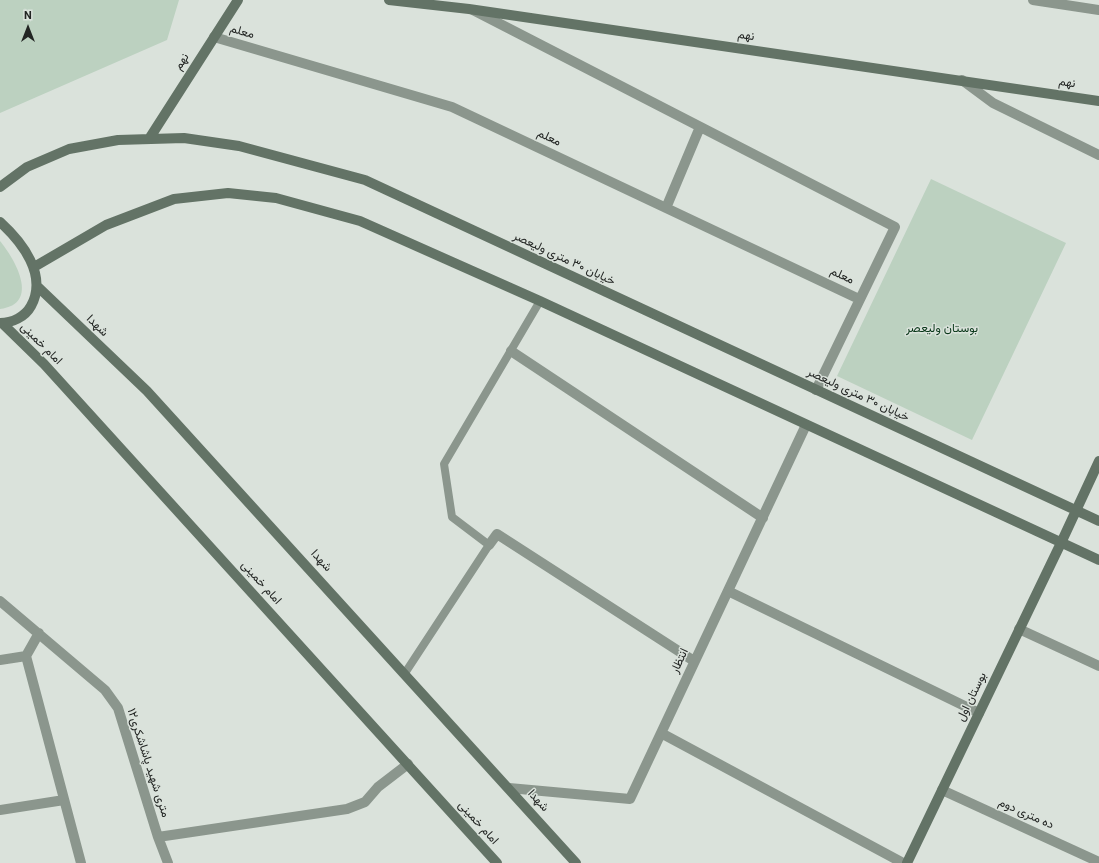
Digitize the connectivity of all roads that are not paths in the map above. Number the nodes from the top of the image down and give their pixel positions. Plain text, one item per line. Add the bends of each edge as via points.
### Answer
1 (238, 0) edge
2 (389, 0) edge
3 (1033, 0) edge
4 (470, 9) junction
5 (1099, 10) edge
6 (214, 37) junction
7 (962, 80) junction
8 (1099, 101) edge
9 (700, 127) junction
10 (149, 139) junction
11 (1099, 155) edge
12 (0, 187) edge
13 (666, 208) junction
14 (0, 222) edge
15 (34, 267) junction
16 (37, 286) junction
17 (859, 299) junction
18 (540, 301) junction
19 (1, 323) edge
20 (510, 351) junction
21 (816, 390) junction
22 (806, 425) junction
23 (1099, 461) edge
24 (1076, 510) junction
25 (762, 518) junction
26 (1099, 521) edge
27 (1061, 543) junction
28 (489, 545) junction
29 (1099, 560) edge
30 (728, 591) junction
31 (0, 601) edge
32 (1019, 630) junction
33 (39, 633) junction
34 (26, 656) junction
35 (0, 660) edge
36 (694, 661) junction
37 (1099, 666) edge
38 (405, 673) junction
39 (979, 713) junction
40 (661, 733) junction
41 (408, 764) junction
42 (509, 788) junction
43 (942, 790) junction
44 (64, 800) junction
45 (0, 810) edge
46 (158, 837) junction
47 (1099, 862) edge
48 (81, 863) edge
49 (168, 863) edge
50 (497, 863) edge
51 (576, 863) edge
52 (903, 863) edge
53 (907, 863) edge

1 - 6 main road, نهم
2 - 4 main road, نهم
3 - 5 street
4 - 7 main road, نهم
4 - 9 street
6 - 10 main road, نهم
6 - 13 street, معلم via 452,107
7 - 8 main road, نهم
7 - 11 street via 993,103
9 - 13 street
9 - 17 street via 895,227
10 - 12 main road, خیابان ۳۰ متری ولیعصر via 118,140 69,149 27,166
10 - 21 main road, خیابان ۳۰ متری ولیعصر via 184,138 239,146 365,180
13 - 17 street, معلم
14 - 15 main road via 26,250
15 - 16 main road
15 - 18 main road via 106,225 174,199 228,193 276,198 360,221
16 - 19 main road via 28,311 18,319
16 - 38 main road, شهدا via 147,390
17 - 21 street
18 - 20 lane
18 - 22 main road
19 - 41 main road, امام خمینی via 44,364
20 - 25 street
20 - 28 lane via 444,464 452,517
21 - 24 main road, خیابان ۳۰ متری ولیعصر
22 - 25 street, انتظار
22 - 27 main road
23 - 24 main road, بوستان اول
24 - 26 main road, خیابان ۳۰ متری ولیعصر
24 - 27 main road, بوستان اول
25 - 30 street, انتظار
27 - 29 main road
27 - 32 main road, بوستان اول
28 - 36 street via 497,534
28 - 38 lane
30 - 36 street, انتظار
30 - 39 street
31 - 33 street, ۱۲متری شهید پاشاشکری
32 - 37 street
32 - 39 main road, بوستان اول
33 - 34 street
33 - 46 street, ۱۲متری شهید پاشاشکری via 106,690 118,708
34 - 35 street
34 - 44 street
36 - 40 street, انتظار
38 - 42 main road, شهدا
39 - 43 main road, بوستان اول
40 - 42 street, انتظار via 630,799
40 - 52 street
41 - 46 street via 378,787 365,802 347,809
41 - 50 main road, امام خمینی
42 - 51 main road, شهدا
43 - 47 street, ده متری دوم
43 - 53 main road, بوستان اول
44 - 45 street
44 - 48 street
46 - 49 street, ۱۲متری شهید پاشاشکری

